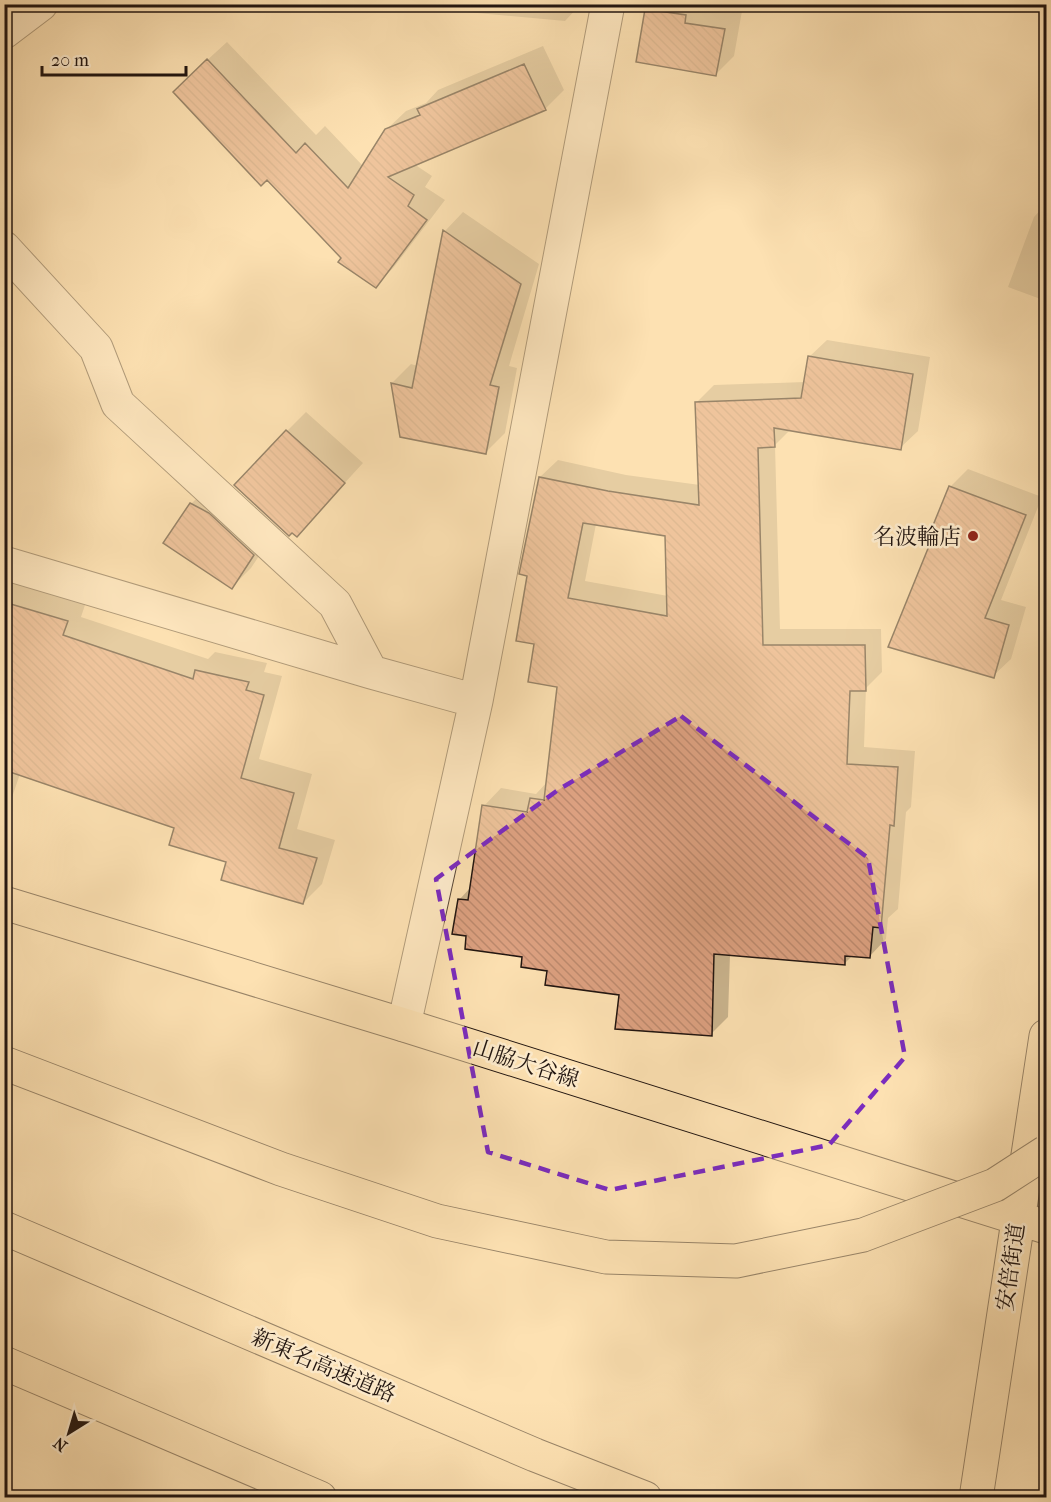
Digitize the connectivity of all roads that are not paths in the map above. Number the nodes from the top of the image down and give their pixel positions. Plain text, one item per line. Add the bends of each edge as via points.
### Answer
1 (41, 4) edge
2 (609, 4) edge
3 (4, 32) edge
4 (4, 248) edge
5 (4, 562) edge
6 (372, 672) junction
7 (476, 701) junction
8 (4, 903) edge
9 (404, 1025) junction
10 (1047, 1036) edge
11 (4, 1063) edge
12 (1047, 1152) edge
13 (1032, 1223) edge
14 (4, 1228) edge
15 (4, 1363) edge
16 (320, 1497) edge
17 (645, 1497) edge
18 (976, 1497) edge

1 - 3 street
2 - 7 street
4 - 6 street via 96,348 118,404 335,604
5 - 6 street
6 - 7 street
7 - 9 street
8 - 9 main road, 山脇大谷線
9 - 13 main road, 山脇大谷線
10 - 13 main road, 安倍街道
11 - 12 main road, bridge via 281,1169 437,1221 606,1257 736,1261 863,1235 995,1185
13 - 18 main road, 安倍街道
14 - 17 main road, 新東名高速道路 via 535,1455
15 - 16 main road

